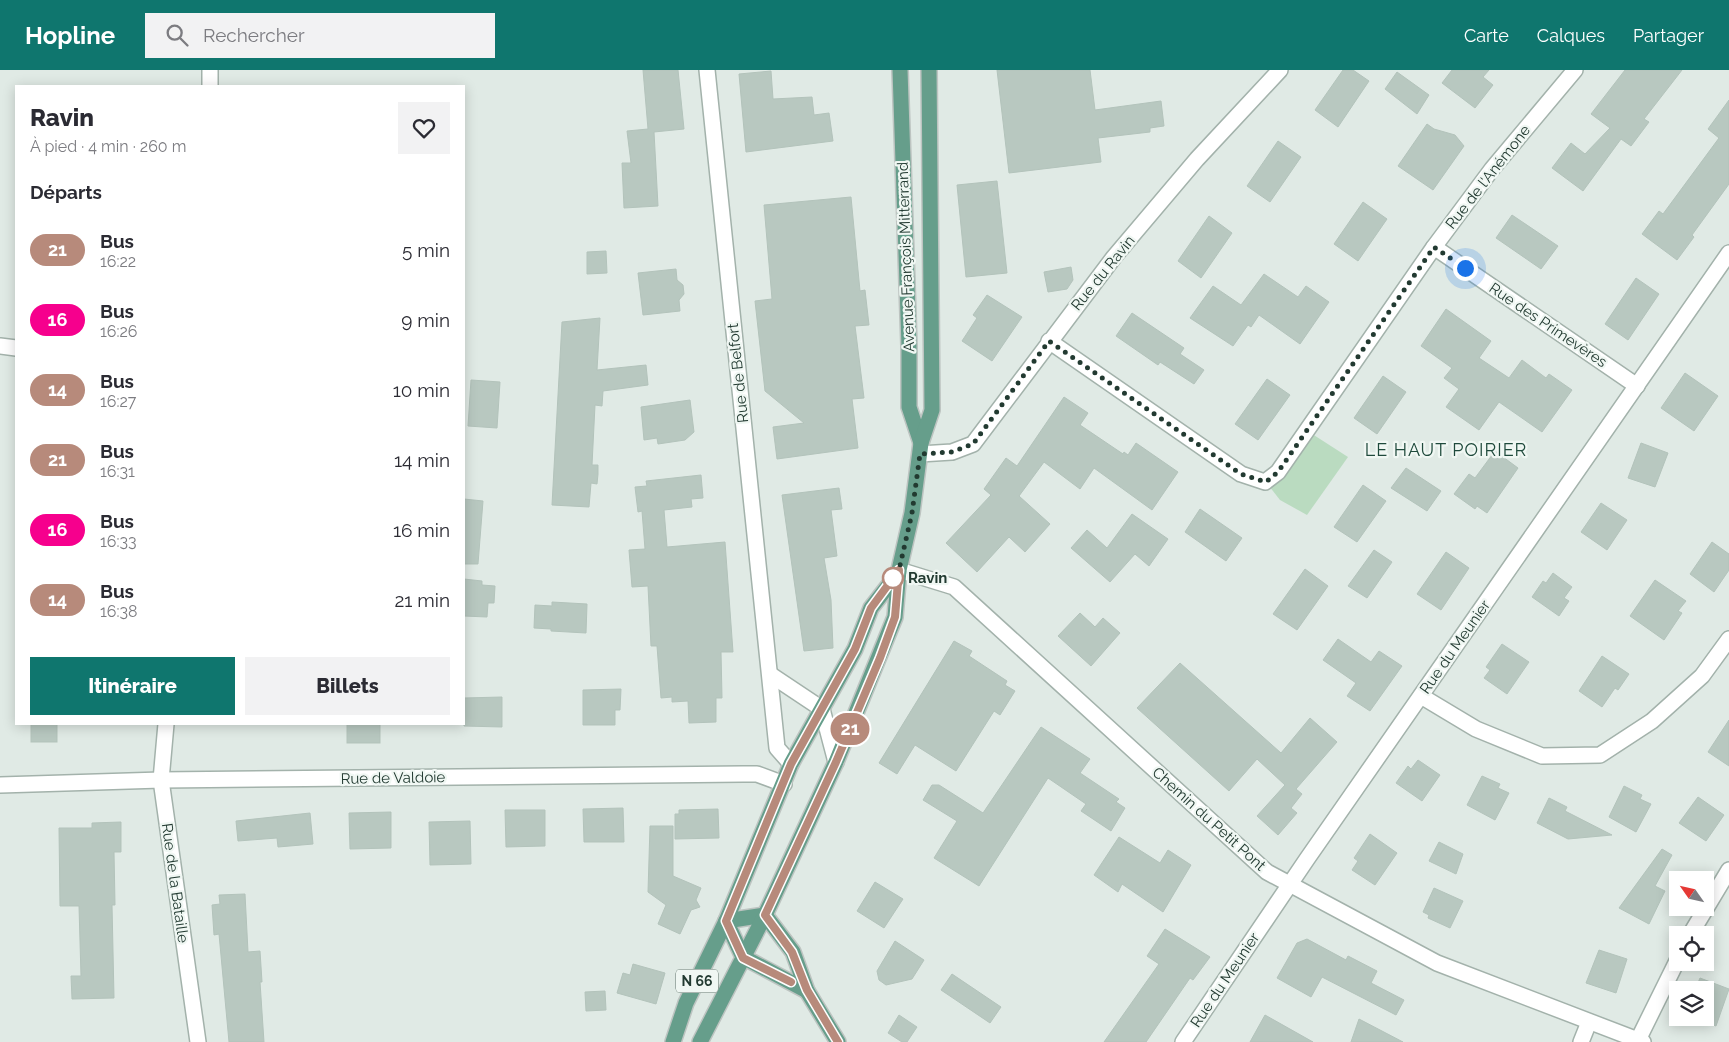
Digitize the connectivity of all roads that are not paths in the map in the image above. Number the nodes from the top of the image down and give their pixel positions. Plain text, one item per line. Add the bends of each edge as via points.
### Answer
1 (210, 70) edge
2 (707, 70) edge
3 (900, 70) edge
4 (929, 70) edge
5 (1280, 70) edge
6 (1575, 70) edge
7 (210, 85) edge
8 (1434, 247) junction
9 (1729, 253) edge
10 (1049, 341) junction
11 (0, 346) edge
12 (15, 348) edge
13 (1637, 386) junction
14 (920, 448) junction
15 (899, 570) junction
16 (1729, 639) edge
17 (771, 675) junction
18 (1421, 696) junction
19 (822, 709) junction
20 (166, 725) edge
21 (836, 762) junction
22 (791, 764) junction
23 (161, 780) junction
24 (784, 784) junction
25 (0, 785) edge
26 (1729, 870) edge
27 (1291, 885) junction
28 (765, 915) junction
29 (726, 921) junction
30 (1695, 926) edge
31 (743, 958) junction
32 (1672, 971) edge
33 (807, 990) junction
34 (1589, 1022) junction
35 (1640, 1041) edge
36 (198, 1042) edge
37 (673, 1042) edge
38 (700, 1042) edge
39 (838, 1042) edge
40 (1183, 1042) edge
41 (1581, 1042) edge

1 - 7 street
2 - 17 street, Rue de Belfort
3 - 14 main road, Avenue François Mitterrand via 909,407
4 - 14 main road, Avenue François Mitterrand via 932,410
5 - 10 street, Rue du Ravin via 1114,257
6 - 8 street, Rue de l'Anémone via 1492,169
8 - 10 street, Rue de l'Anémone via 1278,472 1266,482 1241,474
8 - 13 street, Rue des Primevères
9 - 13 street, Rue du Meunier
10 - 14 street, Rue du Ravin via 973,444 952,452
11 - 12 street
13 - 18 street, Rue du Meunier
14 - 15 main road, Avenue François Mitterrand via 912,513
15 - 19 main road, Avenue François Mitterrand via 871,608 855,649
15 - 21 main road, Avenue François Mitterrand via 895,617
15 - 27 street, Chemin du Petit Pont via 954,588 1267,872
16 - 18 street via 1702,676 1652,721 1600,754 1542,756 1476,729
17 - 19 street
17 - 22 street, Rue de Belfort via 777,748
18 - 27 street, Rue du Meunier
19 - 21 street
19 - 22 main road, N 66
20 - 23 street, Rue de la Bataille
21 - 28 main road, N 66
22 - 24 main road, N 66
23 - 24 street, Rue de Valdoie via 757,774
23 - 25 street, Rue de Valdoie
23 - 36 street, Rue de la Bataille
24 - 29 main road, N 66
26 - 30 street
27 - 34 street, Chemin du Petit Pont via 1437,963
27 - 40 street, Rue du Meunier
28 - 29 main road
28 - 31 main road, N 66
28 - 33 main road via 792,952
29 - 31 main road
29 - 37 main road, N 66 via 686,1003
31 - 33 main road
31 - 38 main road, N 66
32 - 35 street
33 - 39 main road
34 - 35 street, Chemin du Petit Pont
34 - 41 street

